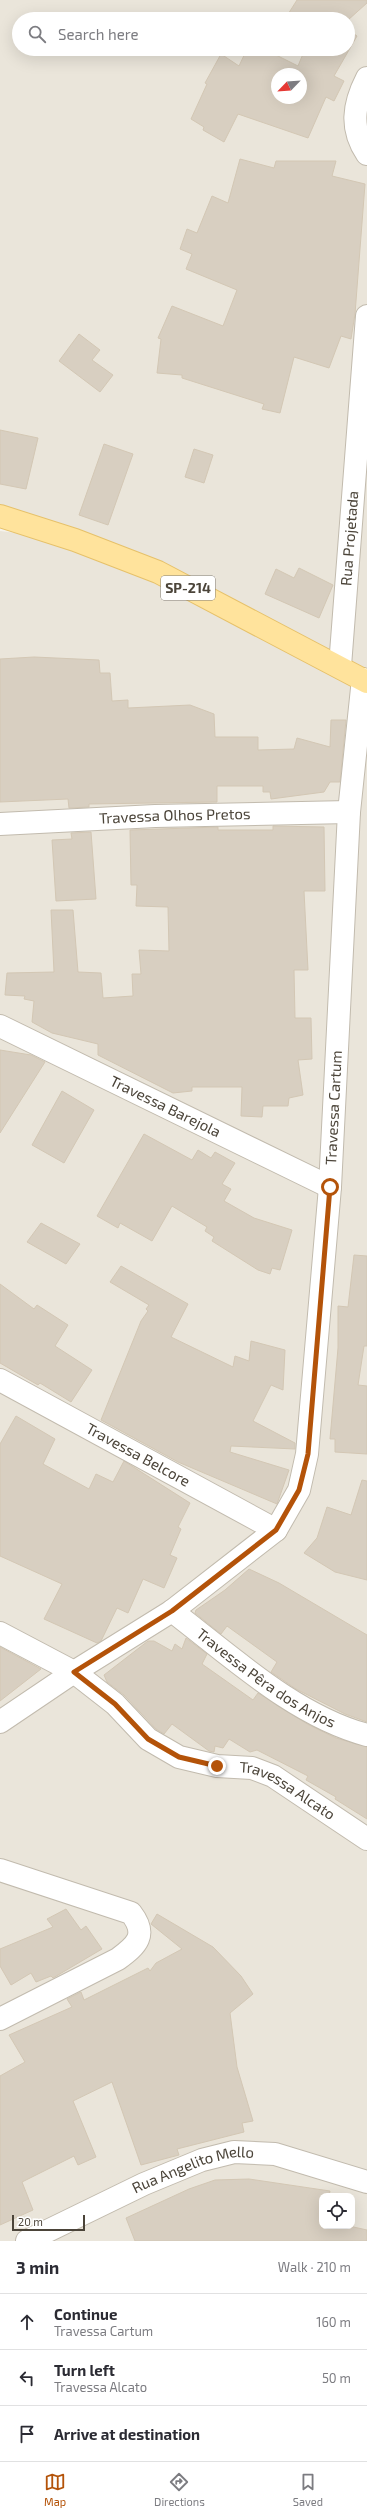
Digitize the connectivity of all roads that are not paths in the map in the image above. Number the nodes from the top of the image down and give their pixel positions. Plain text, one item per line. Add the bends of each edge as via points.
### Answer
1 (367, 78) edge
2 (367, 154) edge
3 (367, 316) edge
4 (0, 516) edge
5 (340, 666) junction
6 (365, 680) edge
7 (349, 812) junction
8 (0, 824) edge
9 (0, 1026) edge
10 (330, 1187) junction
11 (0, 1380) edge
12 (276, 1530) junction
13 (172, 1611) junction
14 (0, 1633) edge
15 (74, 1672) junction
16 (0, 1722) edge
17 (367, 1735) edge
18 (367, 1839) edge
19 (0, 1870) edge
20 (0, 2019) edge
21 (367, 2182) edge
22 (28, 2241) edge

1 - 2 street via 362,87 354,122 357,139
3 - 5 street, Rua Projetada
4 - 5 main road, SP-214 via 75,540 158,572
5 - 6 main road, SP-214
6 - 7 street, Travessa Cartum
7 - 8 street, Travessa Olhos Pretos via 155,816
7 - 10 street, Travessa Cartum
9 - 10 street, Travessa Barejola
10 - 12 street, Travessa Cartum via 308,1454 299,1490
11 - 12 street, Travessa Belcore
12 - 13 street, Travessa Cartum
13 - 15 street, Travessa Cartum
13 - 17 street, Travessa Pêra dos Anjos via 291,1701 346,1729
14 - 15 street, Travessa Alcato
15 - 16 street, Travessa Cartum
15 - 18 street, Travessa Alcato via 115,1704 148,1739 179,1757 217,1766 252,1768 273,1776
19 - 20 street via 131,1913 139,1923 140,1934 134,1947 118,1959
21 - 22 street, Rua Angelito Mello via 275,2154 234,2152 202,2160 144,2184

